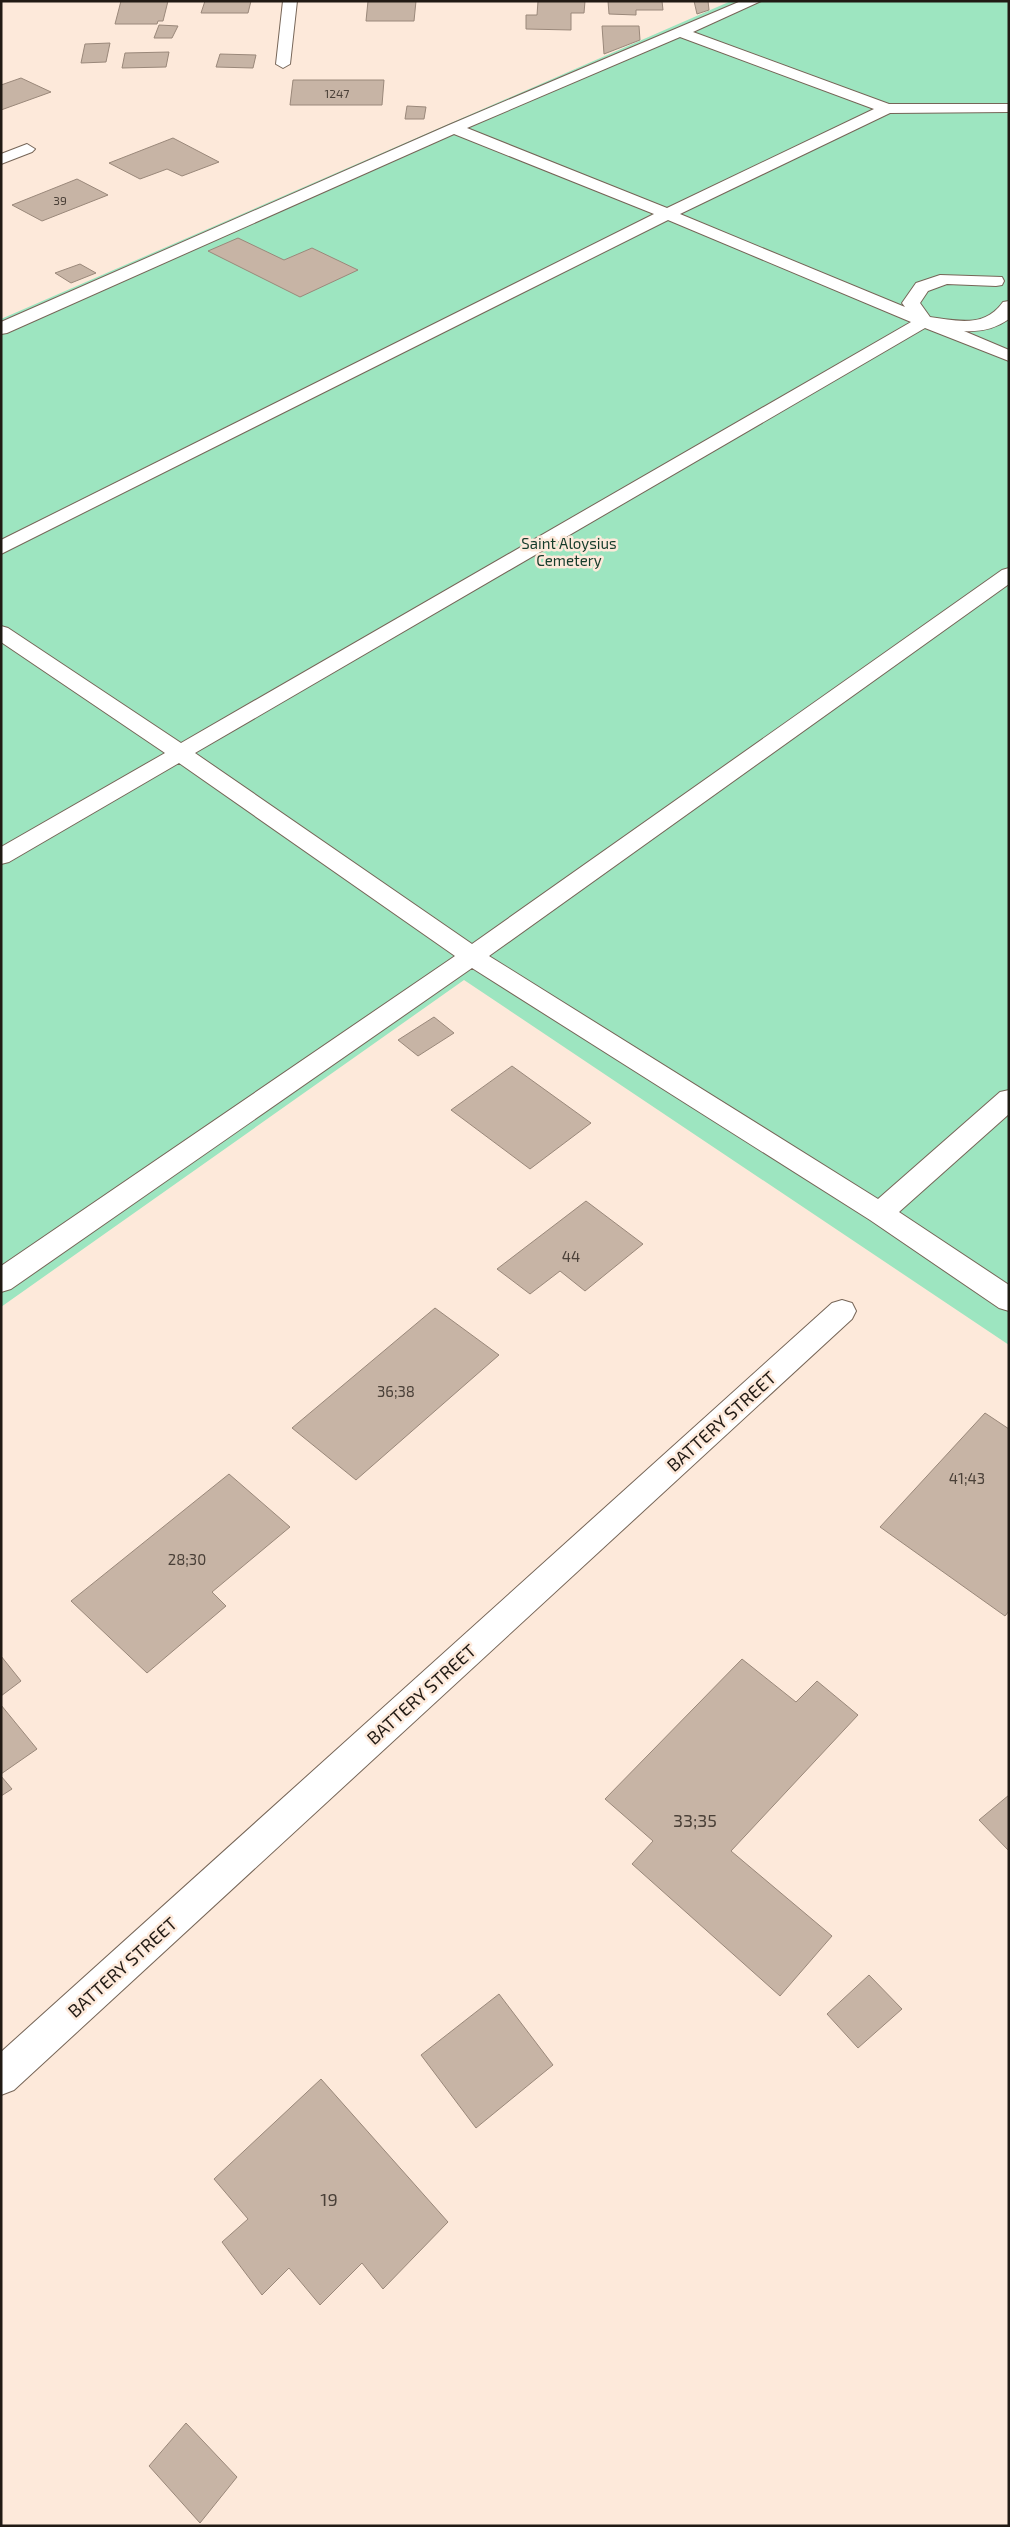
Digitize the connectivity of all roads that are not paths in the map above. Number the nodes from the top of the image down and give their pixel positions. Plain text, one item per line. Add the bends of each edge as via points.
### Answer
1 (290, 1) edge
2 (754, 1) edge
3 (680, 32) junction
4 (282, 64) dead end
5 (1009, 108) edge
6 (887, 109) junction
7 (454, 128) junction
8 (27, 149) dead end
9 (1, 159) edge
10 (667, 214) junction
11 (1002, 277) edge
12 (1009, 298) edge
13 (1009, 306) edge
14 (924, 322) junction
15 (1, 329) edge
16 (1009, 356) edge
17 (1, 548) edge
18 (1009, 574) edge
19 (1, 632) edge
20 (180, 753) junction
21 (1, 857) edge
22 (472, 956) junction
23 (1009, 1099) edge
24 (880, 1214) junction
25 (1, 1281) edge
26 (1009, 1300) edge
27 (842, 1311) dead end
28 (1, 2077) edge

1 - 4 street
2 - 3 street
3 - 6 street
3 - 7 street
5 - 6 street
6 - 10 street
7 - 10 street
7 - 15 street
8 - 9 street
10 - 14 street
10 - 17 street
11 - 12 street
11 - 14 street via 946,279 922,288 911,303
13 - 14 street via 1006,313 985,324 964,328
14 - 16 street
14 - 20 street
18 - 22 street
19 - 20 street
20 - 21 street
20 - 22 street
22 - 24 street
22 - 25 street
23 - 24 street
24 - 26 street
27 - 28 street, BATTERY STREET

